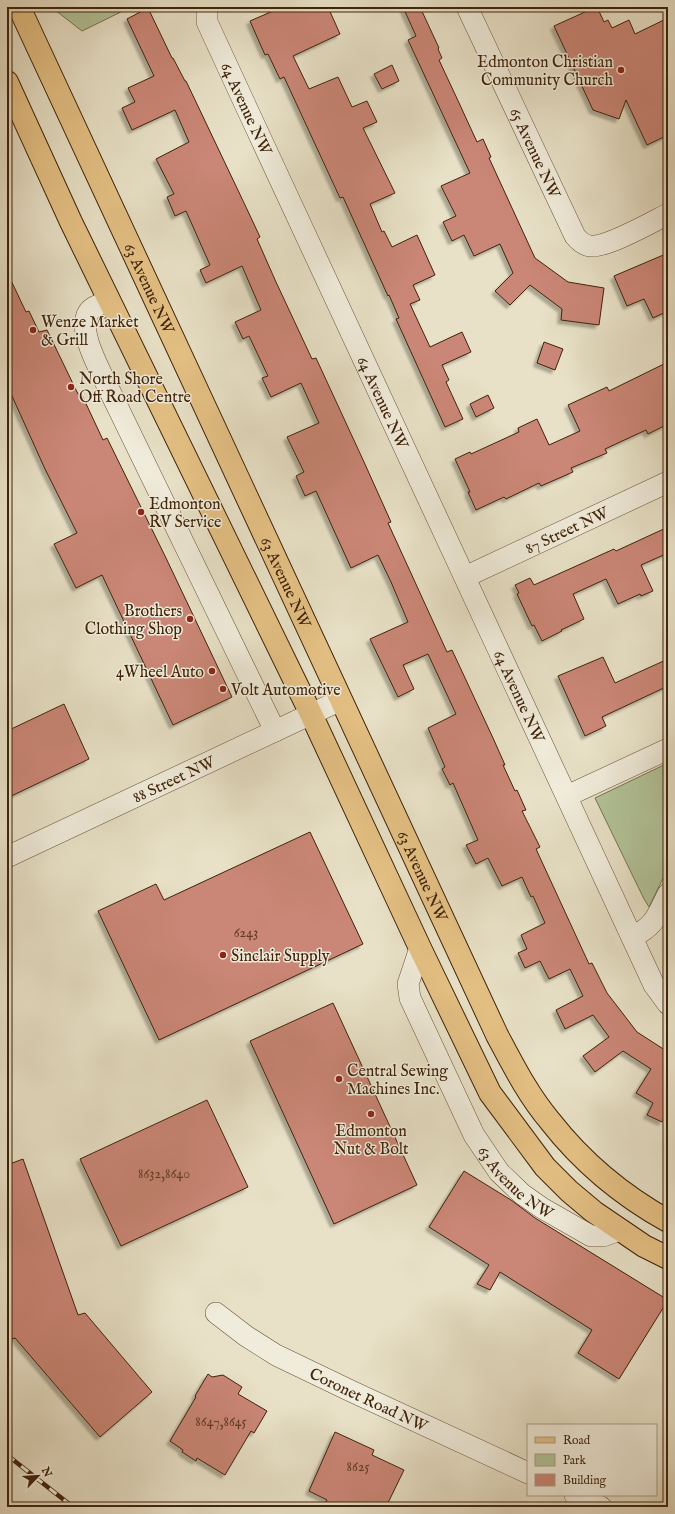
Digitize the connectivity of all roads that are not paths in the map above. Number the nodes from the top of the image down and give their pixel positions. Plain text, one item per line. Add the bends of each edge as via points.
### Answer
1 (19, 7) edge
2 (207, 7) edge
3 (468, 7) edge
4 (7, 83) edge
5 (668, 214) edge
6 (109, 300) junction
7 (668, 482) edge
8 (465, 577) junction
9 (340, 700) junction
10 (311, 714) junction
11 (275, 731) junction
12 (668, 749) edge
13 (567, 796) junction
14 (7, 857) edge
15 (668, 894) edge
16 (632, 937) junction
17 (420, 948) junction
18 (668, 1004) edge
19 (668, 1221) edge
20 (620, 1230) junction
21 (647, 1248) junction
22 (668, 1258) edge
23 (668, 1269) edge
24 (216, 1313) dead end
25 (527, 1473) edge
26 (577, 1496) edge
27 (601, 1507) edge

1 - 9 main road, 63 Avenue NW
2 - 8 street, 64 Avenue NW via 207,22
3 - 5 street, 65 Avenue NW via 579,242 591,246 612,241
4 - 6 main road, 63 Avenue NW
6 - 10 main road, 63 Avenue NW
6 - 11 street via 88,313 85,326 89,345
7 - 8 street, 87 Street NW
8 - 13 street, 64 Avenue NW
9 - 10 street, 88 Street NW
9 - 19 main road, 63 Avenue NW via 514,1068 570,1146 622,1191
10 - 11 street, 88 Street NW
10 - 17 main road, 63 Avenue NW
11 - 14 street, 88 Street NW
12 - 13 street
13 - 16 street, 64 Avenue NW
15 - 16 street via 651,924
16 - 18 street, 64 Avenue NW via 654,985
17 - 20 main road, 63 Avenue NW via 490,1092 545,1167 579,1200
17 - 20 street, 63 Avenue NW via 408,984 410,998 474,1135 490,1160 522,1194 571,1226 591,1236 603,1236
20 - 21 main road, 63 Avenue NW
21 - 22 main road
21 - 23 main road
24 - 25 street, Coronet Road NW via 276,1355
26 - 27 street

